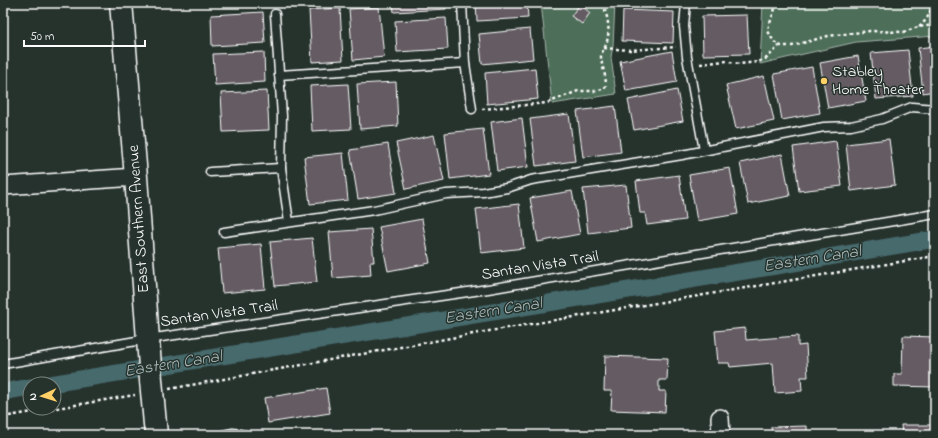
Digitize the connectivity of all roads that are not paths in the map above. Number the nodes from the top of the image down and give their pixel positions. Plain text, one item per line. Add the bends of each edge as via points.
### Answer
1 (121, 3) edge
2 (462, 3) edge
3 (686, 3) edge
4 (275, 14) dead end
5 (466, 62) junction
6 (279, 75) junction
7 (472, 109) road end
8 (935, 109) edge
9 (704, 150) junction
10 (281, 168) junction
11 (210, 172) dead end
12 (136, 177) junction
13 (3, 186) edge
14 (935, 214) edge
15 (290, 222) junction
16 (224, 232) dead end
17 (148, 344) junction
18 (3, 364) edge
19 (720, 418) dead end
20 (156, 435) edge
21 (223, 435) edge
22 (246, 435) edge
23 (721, 435) edge

1 - 12 main road, East Southern Avenue
2 - 5 lane
3 - 9 lane via 684,26 688,66
4 - 6 lane
5 - 6 lane
5 - 7 lane
6 - 10 lane via 282,116
8 - 9 lane via 912,107 882,119 851,126 824,127
9 - 15 lane via 531,180 507,188 446,194 374,210
10 - 11 lane
10 - 15 lane
12 - 13 street
12 - 17 main road, East Southern Avenue
14 - 17 lane, Santan Vista Trail
15 - 16 lane
17 - 18 lane, Santan Vista Trail
17 - 20 main road, East Southern Avenue
19 - 23 street
21 - 22 lane

